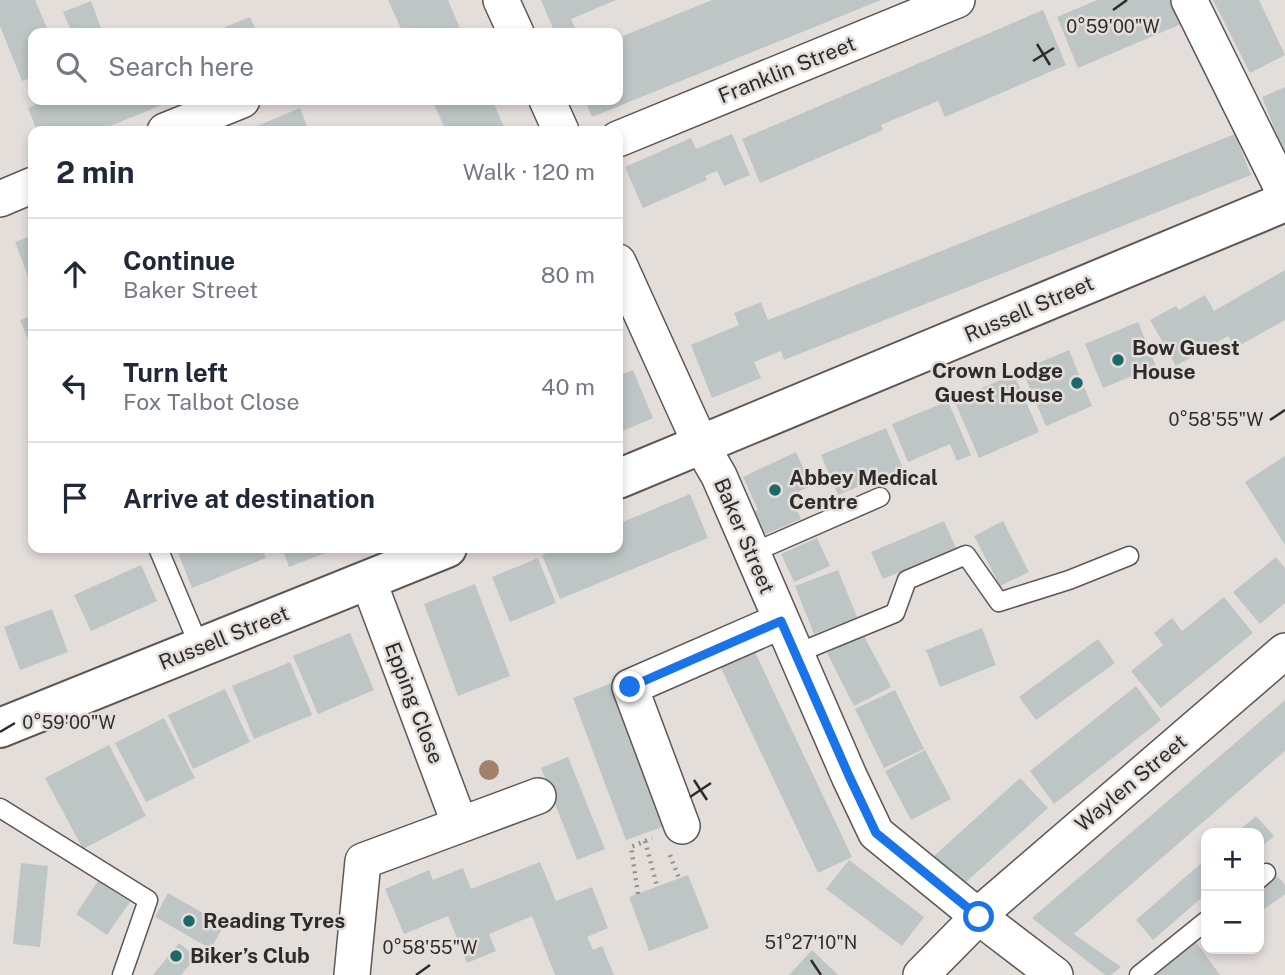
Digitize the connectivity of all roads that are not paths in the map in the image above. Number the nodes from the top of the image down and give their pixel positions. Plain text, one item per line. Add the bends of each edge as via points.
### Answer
1 (501, 0) edge
2 (957, 0) edge
3 (1189, 0) edge
4 (514, 28) edge
5 (230, 105) edge
6 (549, 105) edge
7 (177, 126) edge
8 (559, 126) edge
9 (623, 137) edge
10 (28, 187) edge
11 (1285, 194) edge
12 (0, 199) edge
13 (1285, 202) edge
14 (623, 272) edge
15 (701, 445) junction
16 (623, 477) edge
17 (880, 497) dead end
18 (160, 553) edge
19 (435, 553) edge
20 (752, 553) junction
21 (1129, 556) dead end
22 (368, 580) junction
23 (781, 621) junction
24 (200, 648) junction
25 (1285, 651) edge
26 (795, 654) junction
27 (0, 729) edge
28 (538, 796) dead end
29 (0, 808) edge
30 (460, 825) junction
31 (682, 826) dead end
32 (979, 917) junction
33 (1201, 925) edge
34 (122, 975) edge
35 (352, 975) edge
36 (921, 975) edge
37 (1055, 975) edge
38 (1139, 975) edge

1 - 4 street
2 - 9 street, Franklin Street
3 - 11 street
5 - 7 street
6 - 8 street
10 - 12 street
13 - 15 street, Russell Street
14 - 15 street, Baker Street
15 - 16 street, Russell Street
15 - 20 street, Baker Street
17 - 20 lane
18 - 24 lane
19 - 22 street, Russell Street
20 - 23 street, Baker Street
21 - 26 lane via 999,601 966,555 907,579 895,612
22 - 24 street, Russell Street
22 - 30 street, Epping Close
23 - 26 street, Baker Street
23 - 31 street via 630,687
24 - 27 street, Russell Street
25 - 32 street, Waylen Street
26 - 32 street, Baker Street via 876,833
28 - 30 street
29 - 34 lane via 148,900
30 - 35 street via 363,861
32 - 36 street, Waylen Street
32 - 37 street, Baker Street
33 - 38 lane

